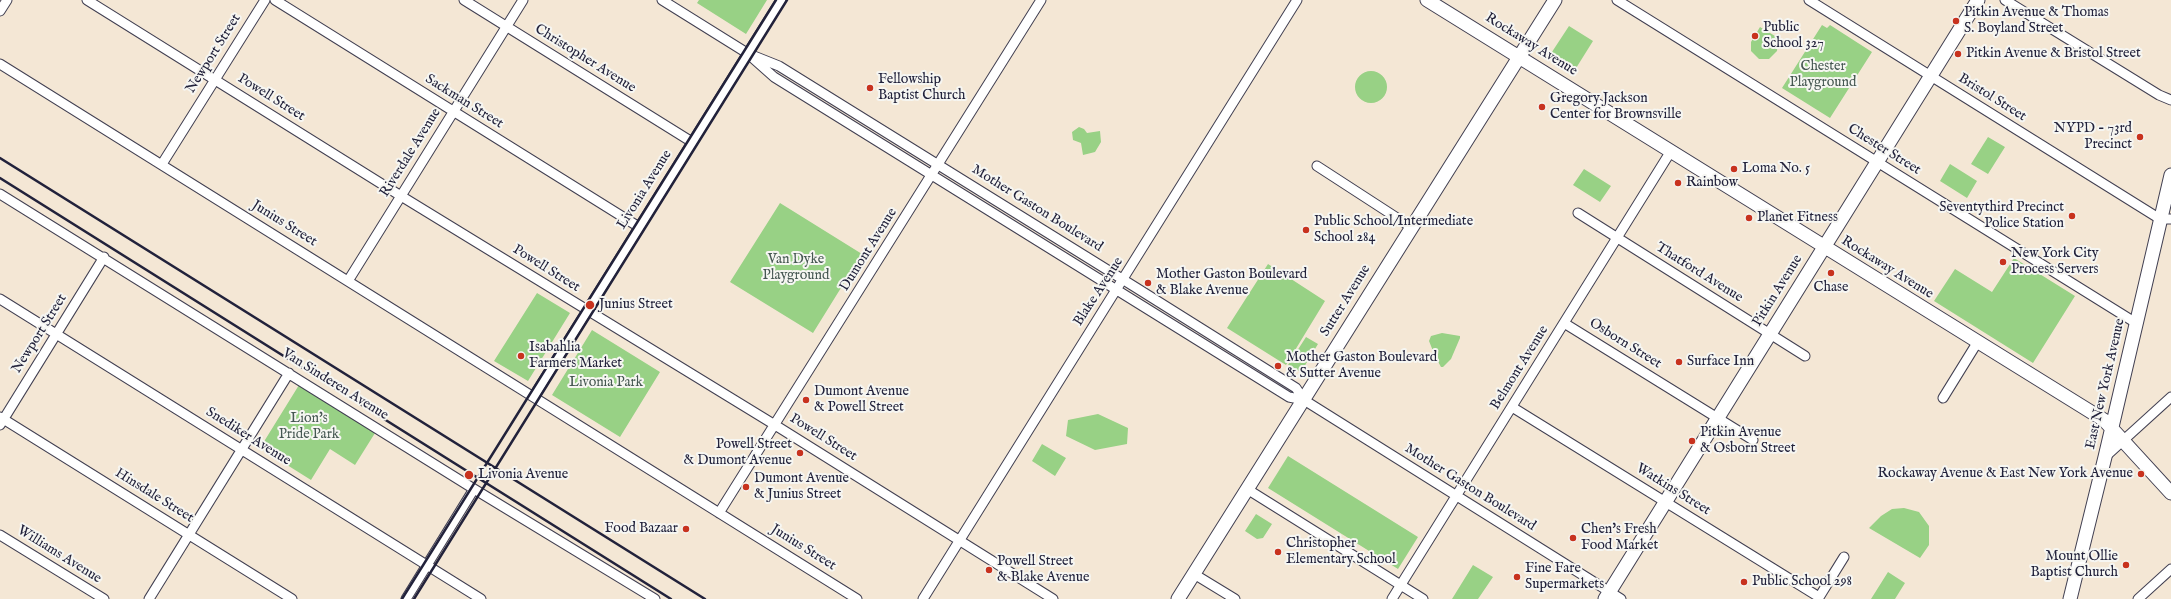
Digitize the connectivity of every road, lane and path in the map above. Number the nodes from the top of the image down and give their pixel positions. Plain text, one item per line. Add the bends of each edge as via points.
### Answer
1 (7, 0) edge
2 (87, 0) edge
3 (265, 0) edge
4 (275, 0) edge
5 (464, 0) edge
6 (523, 0) edge
7 (662, 0) edge
8 (781, 0) edge
9 (1041, 0) edge
10 (1297, 0) edge
11 (1428, 0) edge
12 (1555, 0) edge
13 (1617, 0) edge
14 (1809, 0) edge
15 (1978, 0) edge
16 (2005, 0) edge
17 (0, 11) edge
18 (506, 26) junction
19 (747, 53) junction
20 (1519, 57) junction
21 (0, 64) edge
22 (1930, 75) junction
23 (215, 80) junction
24 (2171, 100) edge
25 (453, 111) junction
26 (692, 142) junction
27 (1671, 151) junction
28 (1877, 162) junction
29 (162, 164) junction
30 (940, 165) junction
31 (1317, 166) dead end
32 (933, 175) junction
33 (2171, 175) edge
34 (0, 194) edge
35 (400, 196) junction
36 (1578, 214) dead end
37 (2166, 219) edge
38 (638, 227) junction
39 (1411, 227) junction
40 (1617, 238) junction
41 (1824, 247) junction
42 (104, 257) junction
43 (1124, 279) junction
44 (348, 281) junction
45 (1117, 290) junction
46 (0, 299) edge
47 (586, 310) junction
48 (1564, 323) junction
49 (2136, 323) junction
50 (56, 334) junction
51 (1770, 334) junction
52 (1978, 343) junction
53 (1806, 356) dead end
54 (289, 373) junction
55 (534, 396) junction
56 (2171, 397) edge
57 (1943, 398) dead end
58 (1304, 400) junction
59 (1512, 407) junction
60 (1717, 418) junction
61 (1, 420) edge
62 (775, 424) junction
63 (2112, 429) junction
64 (1753, 440) dead end
65 (2123, 441) junction
66 (242, 450) junction
67 (2105, 457) junction
68 (474, 489) junction
69 (1247, 489) junction
70 (2171, 493) edge
71 (1456, 496) junction
72 (1665, 502) junction
73 (719, 513) junction
74 (0, 535) edge
75 (189, 535) junction
76 (960, 540) junction
77 (1844, 557) dead end
78 (427, 565) junction
79 (2171, 569) edge
80 (1194, 574) junction
81 (1400, 585) junction
82 (1607, 595) edge
83 (1818, 598) edge
84 (104, 599) edge
85 (149, 599) edge
86 (292, 599) edge
87 (406, 599) edge
88 (481, 599) edge
89 (655, 599) edge
90 (858, 599) edge
91 (923, 599) edge
92 (1053, 599) edge
93 (1178, 599) edge
94 (1235, 599) edge
95 (1392, 599) edge
96 (1423, 599) edge
97 (1621, 599) edge
98 (2070, 599) edge
99 (2138, 599) edge

1 - 17 street
2 - 23 street, Powell Street
3 - 23 street, Newport Street
4 - 25 street, Sackman Street
5 - 18 street, Christopher Avenue
6 - 18 street, Riverdale Avenue
7 - 19 street, Mother Gaston Boulevard
8 - 19 street, Livonia Avenue
9 - 30 street, Dumont Avenue
10 - 43 street, Blake Avenue
11 - 20 street, Rockaway Avenue
12 - 20 street, Sutter Avenue
13 - 28 street, Chester Street
14 - 22 street, Bristol Street
15 - 22 street, Pitkin Avenue
16 - 24 street
18 - 25 street, Riverdale Avenue
18 - 26 street, Christopher Avenue
19 - 26 street, Livonia Avenue
19 - 30 street, Mother Gaston Boulevard via 779,66
19 - 32 street, Mother Gaston Boulevard via 774,77
20 - 27 street, Rockaway Avenue
20 - 39 street, Sutter Avenue
21 - 29 street, Junius Street
22 - 28 street, Pitkin Avenue
22 - 37 street, Bristol Street
23 - 29 street, Newport Street
23 - 35 street, Powell Street
25 - 35 street, Riverdale Avenue
25 - 38 street, Sackman Street
26 - 38 street, Livonia Avenue
27 - 40 street, Belmont Avenue
27 - 41 street, Rockaway Avenue
28 - 41 street, Pitkin Avenue
28 - 49 street, Chester Street
29 - 44 street, Junius Street
30 - 32 street, Dumont Avenue
30 - 43 street, Mother Gaston Boulevard
31 - 39 street
32 - 45 street, Mother Gaston Boulevard
32 - 62 street, Dumont Avenue
33 - 37 street, East New York Avenue
34 - 42 street, Van Sinderen Avenue
35 - 44 street, Riverdale Avenue
35 - 47 street, Powell Street
36 - 40 street, Thatford Avenue
37 - 49 street, East New York Avenue
38 - 47 street, Livonia Avenue
39 - 58 street, Sutter Avenue
40 - 48 street, Belmont Avenue
40 - 51 street, Thatford Avenue
41 - 51 street, Pitkin Avenue
41 - 52 street, Rockaway Avenue
42 - 50 street, Newport Street
42 - 54 street, Van Sinderen Avenue
43 - 45 street, Blake Avenue
43 - 58 street, Mother Gaston Boulevard via 1296,388
44 - 55 street, Junius Street
45 - 58 street, Mother Gaston Boulevard via 1289,397
45 - 76 street, Blake Avenue
46 - 50 street, Snediker Avenue
47 - 55 street, Livonia Avenue
47 - 62 street, Powell Street
48 - 59 street, Belmont Avenue
48 - 60 street, Osborn Street
49 - 63 street, East New York Avenue
50 - 61 street, Newport Street
50 - 66 street, Snediker Avenue
51 - 53 street, Thatford Avenue
51 - 60 street, Pitkin Avenue
52 - 57 street
52 - 63 street, Rockaway Avenue via 2104,420
54 - 66 street
54 - 68 street, Van Sinderen Avenue
55 - 73 street, Junius Street
56 - 65 street
58 - 69 street, Sutter Avenue
58 - 71 street, Mother Gaston Boulevard
59 - 71 street, Belmont Avenue
59 - 72 street, Watkins Street
60 - 64 street, Osborn Street
60 - 72 street, Pitkin Avenue
61 - 75 street, Hinsdale Street
62 - 73 street, Dumont Avenue
62 - 76 street, Powell Street
63 - 65 street, Rockaway Avenue
63 - 67 street, East New York Avenue
65 - 67 street
65 - 70 street, Rockaway Avenue
66 - 75 street
66 - 78 street, Snediker Avenue
67 - 98 street, East New York Avenue
68 - 78 street
68 - 89 street, Van Sinderen Avenue
69 - 80 street, Sutter Avenue
69 - 81 street
71 - 81 street, Belmont Avenue
71 - 82 street, Mother Gaston Boulevard
72 - 82 street, Pitkin Avenue
72 - 83 street, Watkins Street
73 - 90 street, Junius Street
74 - 84 street, Williams Avenue
75 - 85 street
75 - 86 street, Hinsdale Street
76 - 91 street, Blake Avenue
76 - 92 street, Powell Street
77 - 83 street
78 - 87 street
78 - 88 street, Snediker Avenue
79 - 99 street
80 - 93 street, Sutter Avenue
80 - 94 street
81 - 95 street, Belmont Avenue
81 - 96 street
82 - 97 street, Mother Gaston Boulevard

